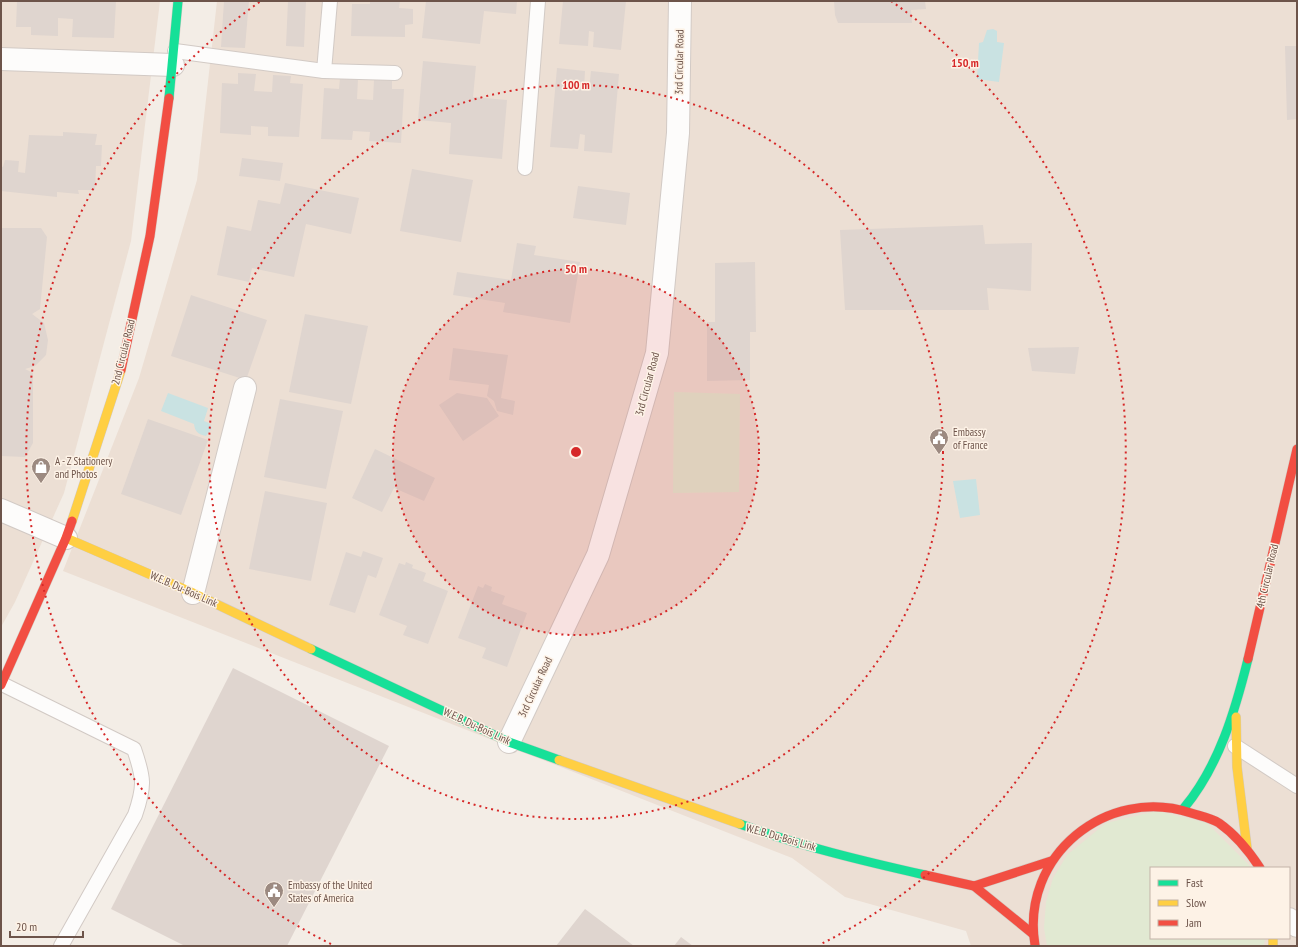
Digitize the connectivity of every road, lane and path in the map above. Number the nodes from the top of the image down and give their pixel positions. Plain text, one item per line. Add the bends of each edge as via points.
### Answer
1 (178, 1) edge
2 (330, 1) edge
3 (538, 1) edge
4 (680, 1) edge
5 (174, 58) junction
6 (1, 59) edge
7 (324, 71) junction
8 (395, 73) dead end
9 (525, 168) dead end
10 (245, 388) dead end
11 (1297, 449) edge
12 (1, 510) edge
13 (66, 538) junction
14 (193, 593) junction
15 (1, 684) edge
16 (1237, 704) junction
17 (509, 742) junction
18 (1235, 746) junction
19 (1297, 786) edge
20 (1184, 808) junction
21 (1247, 848) junction
22 (1051, 861) junction
23 (1259, 867) edge
24 (974, 886) junction
25 (1033, 934) junction
26 (61, 946) edge
27 (1036, 946) edge

1 - 5 street, 2nd Circular Road
2 - 7 lane
3 - 9 lane
4 - 17 street, 3rd Circular Road via 678,133 657,353 598,555
5 - 6 street
5 - 7 lane
5 - 13 street, 2nd Circular Road via 150,236 120,373
7 - 8 lane
10 - 14 street
11 - 16 street, 4th Circular Road
12 - 13 street, W.E.B. Du-Bois Link
13 - 14 street, W.E.B. Du-Bois Link
13 - 15 street, 2nd Circular Road
14 - 17 street, W.E.B. Du-Bois Link
15 - 26 lane via 134,749 142,774 142,795 135,815
16 - 18 street, 4th Circular Road
16 - 20 street, 4th Circular Road via 1211,767 1199,790
17 - 24 street, W.E.B. Du-Bois Link via 762,832 878,864
18 - 19 lane
18 - 21 street, 4th Circular Road
20 - 21 street via 1219,823
20 - 22 street via 1147,805 1109,813 1077,833
21 - 23 street
22 - 24 street
22 - 25 street via 1036,896
24 - 25 street, W.E.B. Du-Bois Link
25 - 27 street

